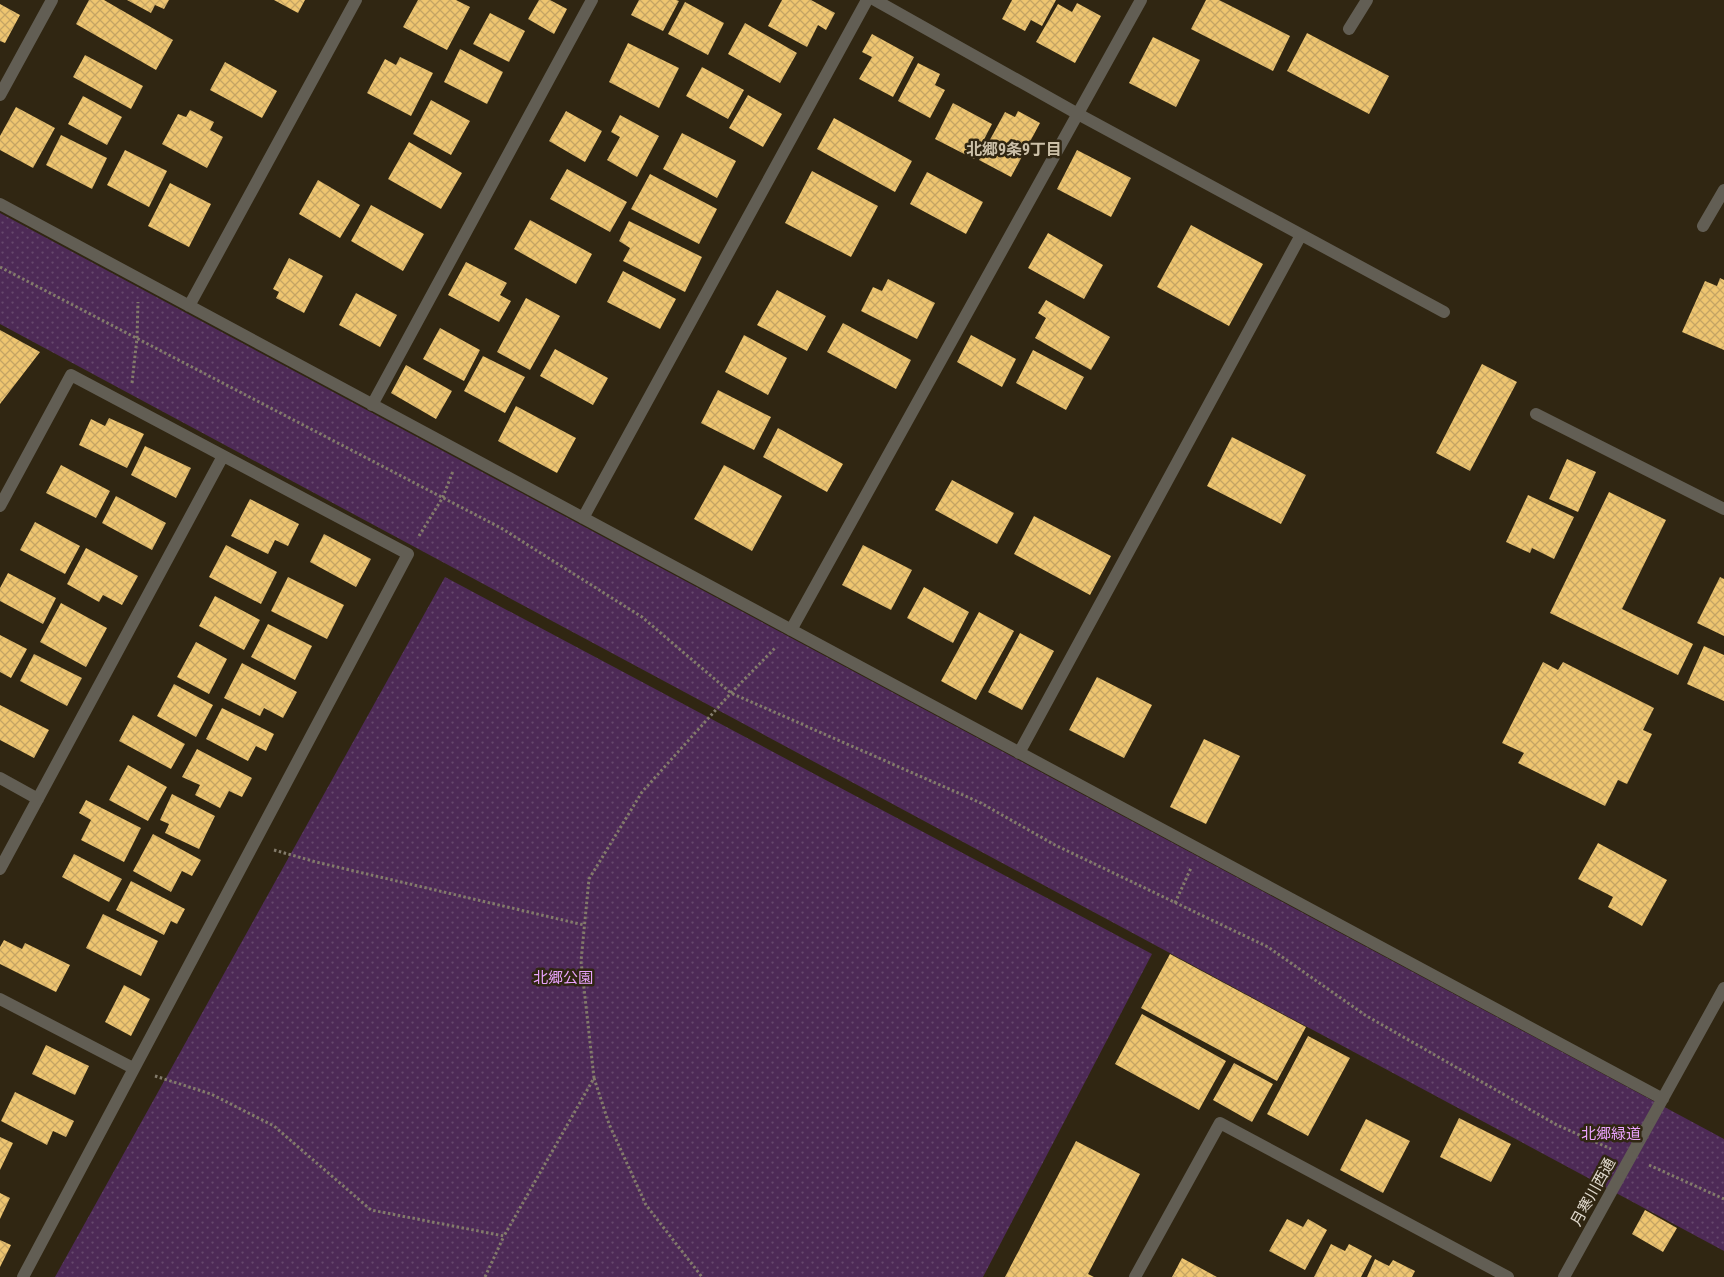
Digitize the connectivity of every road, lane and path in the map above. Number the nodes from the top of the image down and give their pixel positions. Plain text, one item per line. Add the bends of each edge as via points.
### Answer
1 (52, 0) edge
2 (356, 0) edge
3 (592, 0) edge
4 (867, 0) edge
5 (875, 0) edge
6 (1141, 0) edge
7 (1367, 0) edge
8 (1349, 29) dead end
9 (0, 95) edge
10 (1078, 114) junction
11 (1724, 190) edge
12 (0, 204) edge
13 (1703, 226) dead end
14 (1300, 235) junction
15 (0, 267) edge
16 (138, 279) junction
17 (189, 306) junction
18 (1444, 312) dead end
19 (137, 338) junction
20 (372, 405) junction
21 (130, 406) junction
22 (1536, 414) dead end
23 (461, 452) junction
24 (223, 456) junction
25 (443, 497) junction
26 (0, 506) edge
27 (1724, 509) edge
28 (583, 518) junction
29 (408, 554) junction
30 (791, 630) junction
31 (731, 692) junction
32 (1019, 752) junction
33 (0, 778) edge
34 (38, 799) junction
35 (253, 844) junction
36 (1199, 849) junction
37 (0, 869) edge
38 (1175, 903) junction
39 (584, 926) junction
40 (1724, 988) edge
41 (0, 999) edge
42 (133, 1068) junction
43 (594, 1078) junction
44 (1663, 1099) junction
45 (1631, 1157) junction
46 (1724, 1198) edge
47 (504, 1236) junction
48 (23, 1277) edge
49 (486, 1277) edge
50 (702, 1277) edge
51 (1135, 1277) edge
52 (1508, 1277) edge
53 (1564, 1277) edge

1 - 9 street
2 - 17 street
3 - 20 street
4 - 28 street
5 - 10 street
6 - 10 street
7 - 8 street
10 - 14 street
10 - 30 street
11 - 13 street
12 - 16 street
14 - 18 street
14 - 32 street
15 - 19 path
16 - 17 street
16 - 19 path
17 - 20 street
19 - 21 path
19 - 25 path
20 - 23 street
21 - 24 street
21 - 26 street via 71,375
22 - 27 street
23 - 25 path
23 - 28 street
24 - 29 street
24 - 34 street
25 - 29 path
25 - 31 path via 501,528 642,617
28 - 30 street
29 - 35 street
30 - 31 path
30 - 32 street
31 - 38 path via 981,803 1054,845
31 - 39 path via 642,792 589,879
32 - 36 street
33 - 34 street
34 - 37 street
35 - 39 path
35 - 42 street
36 - 38 path
36 - 44 street
38 - 45 path via 1268,947 1365,1014 1557,1125
39 - 43 path via 581,961
40 - 44 street, 月寒川西通
41 - 42 street
42 - 47 path via 211,1094 274,1126 371,1210
42 - 48 street
43 - 47 path
43 - 50 path via 609,1124 646,1205
44 - 45 street, 月寒川西通
45 - 46 path
45 - 53 street, 月寒川西通
47 - 49 path
51 - 52 street via 1220,1123

